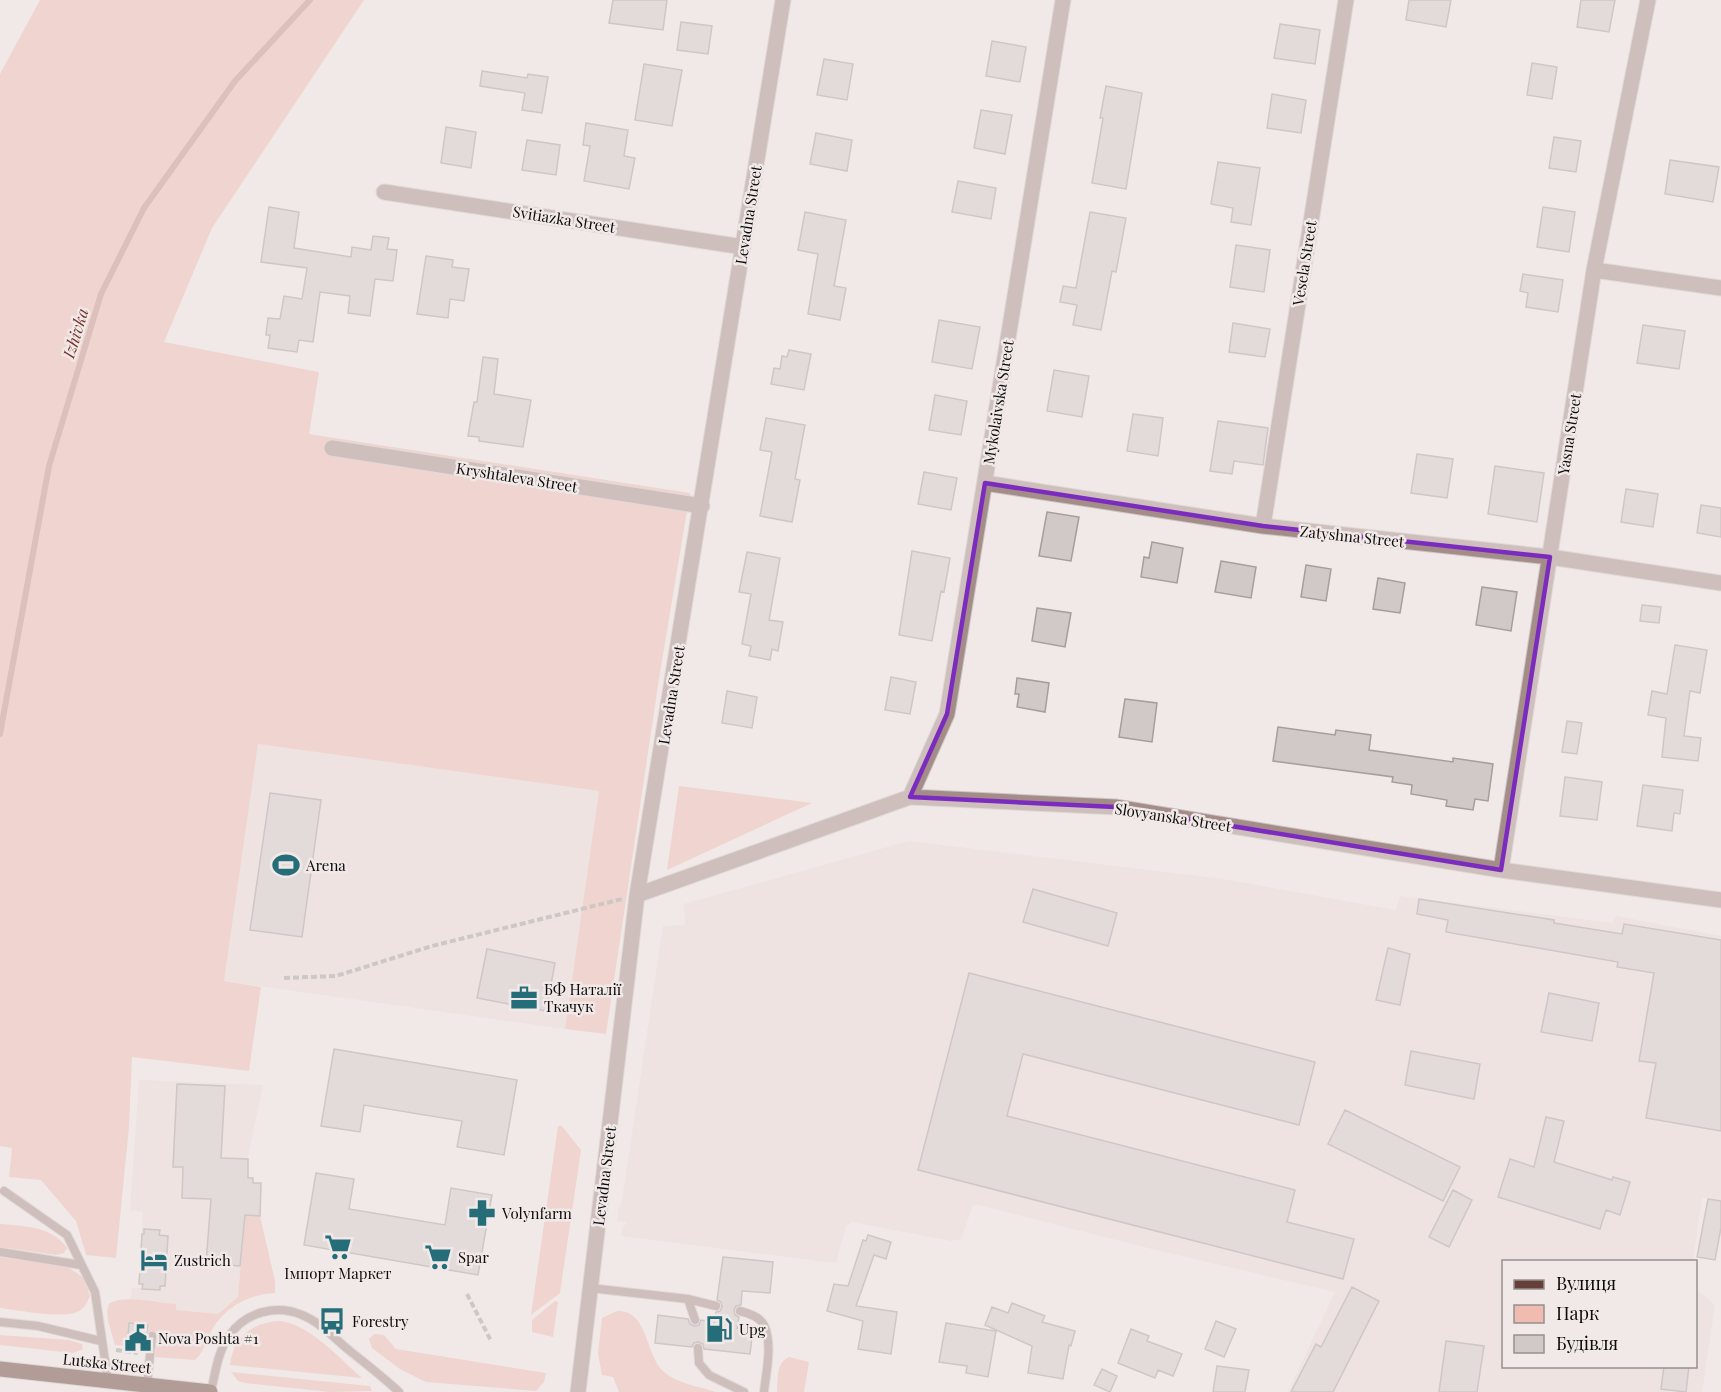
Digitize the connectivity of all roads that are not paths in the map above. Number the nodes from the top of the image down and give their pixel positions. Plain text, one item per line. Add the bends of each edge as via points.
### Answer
1 (783, 0) edge
2 (1063, 0) edge
3 (1346, 0) edge
4 (1648, 0) edge
5 (384, 192) dead end
6 (743, 247) junction
7 (1594, 270) junction
8 (1721, 288) edge
9 (332, 448) dead end
10 (985, 483) junction
11 (702, 506) junction
12 (1263, 526) junction
13 (1550, 557) junction
14 (1721, 583) edge
15 (910, 797) junction
16 (1501, 870) junction
17 (637, 896) junction
18 (1721, 900) edge
19 (4, 1191) dead end
20 (0, 1252) edge
21 (81, 1265) junction
22 (590, 1288) junction
23 (687, 1299) junction
24 (716, 1306) dead end
25 (740, 1311) dead end
26 (695, 1320) dead end
27 (0, 1322) edge
28 (152, 1336) dead end
29 (101, 1341) junction
30 (698, 1348) dead end
31 (0, 1369) edge
32 (108, 1381) junction
33 (147, 1385) junction
34 (211, 1392) edge
35 (399, 1392) edge
36 (578, 1392) edge
37 (744, 1392) edge
38 (764, 1392) edge

1 - 6 street, Levadna Street
2 - 10 street, Mykolaivska Street
3 - 12 street, Vesela Street
4 - 7 street, Yasna Street
5 - 6 street, Svitiazka Street
6 - 11 street, Levadna Street
7 - 8 street
7 - 13 street, Yasna Street
9 - 11 street, Kryshtaleva Street
10 - 12 street, Zatyshna Street
10 - 15 street, Mykolaivska Street via 947,714
11 - 17 street, Levadna Street
12 - 13 street, Zatyshna Street
13 - 14 street, Zatyshna Street
13 - 16 street, Yasna Street
15 - 16 street, Slovyanska Street via 1115,807
15 - 17 street, Slovyanska Street
16 - 18 street, Slovyanska Street
17 - 22 street, Levadna Street
19 - 21 lane via 67,1235
20 - 21 lane
21 - 29 lane via 95,1292
22 - 23 lane
22 - 36 street, Levadna Street
23 - 24 lane
23 - 26 lane
25 - 38 lane via 763,1324 768,1348
27 - 29 lane via 38,1326
28 - 33 lane
29 - 32 lane
30 - 37 lane via 699,1363 709,1375
31 - 32 main road, Lutska Street
32 - 33 main road, Lutska Street
33 - 34 main road, Lutska Street
34 - 35 lane via 229,1336 240,1323 257,1314 287,1310 304,1315

